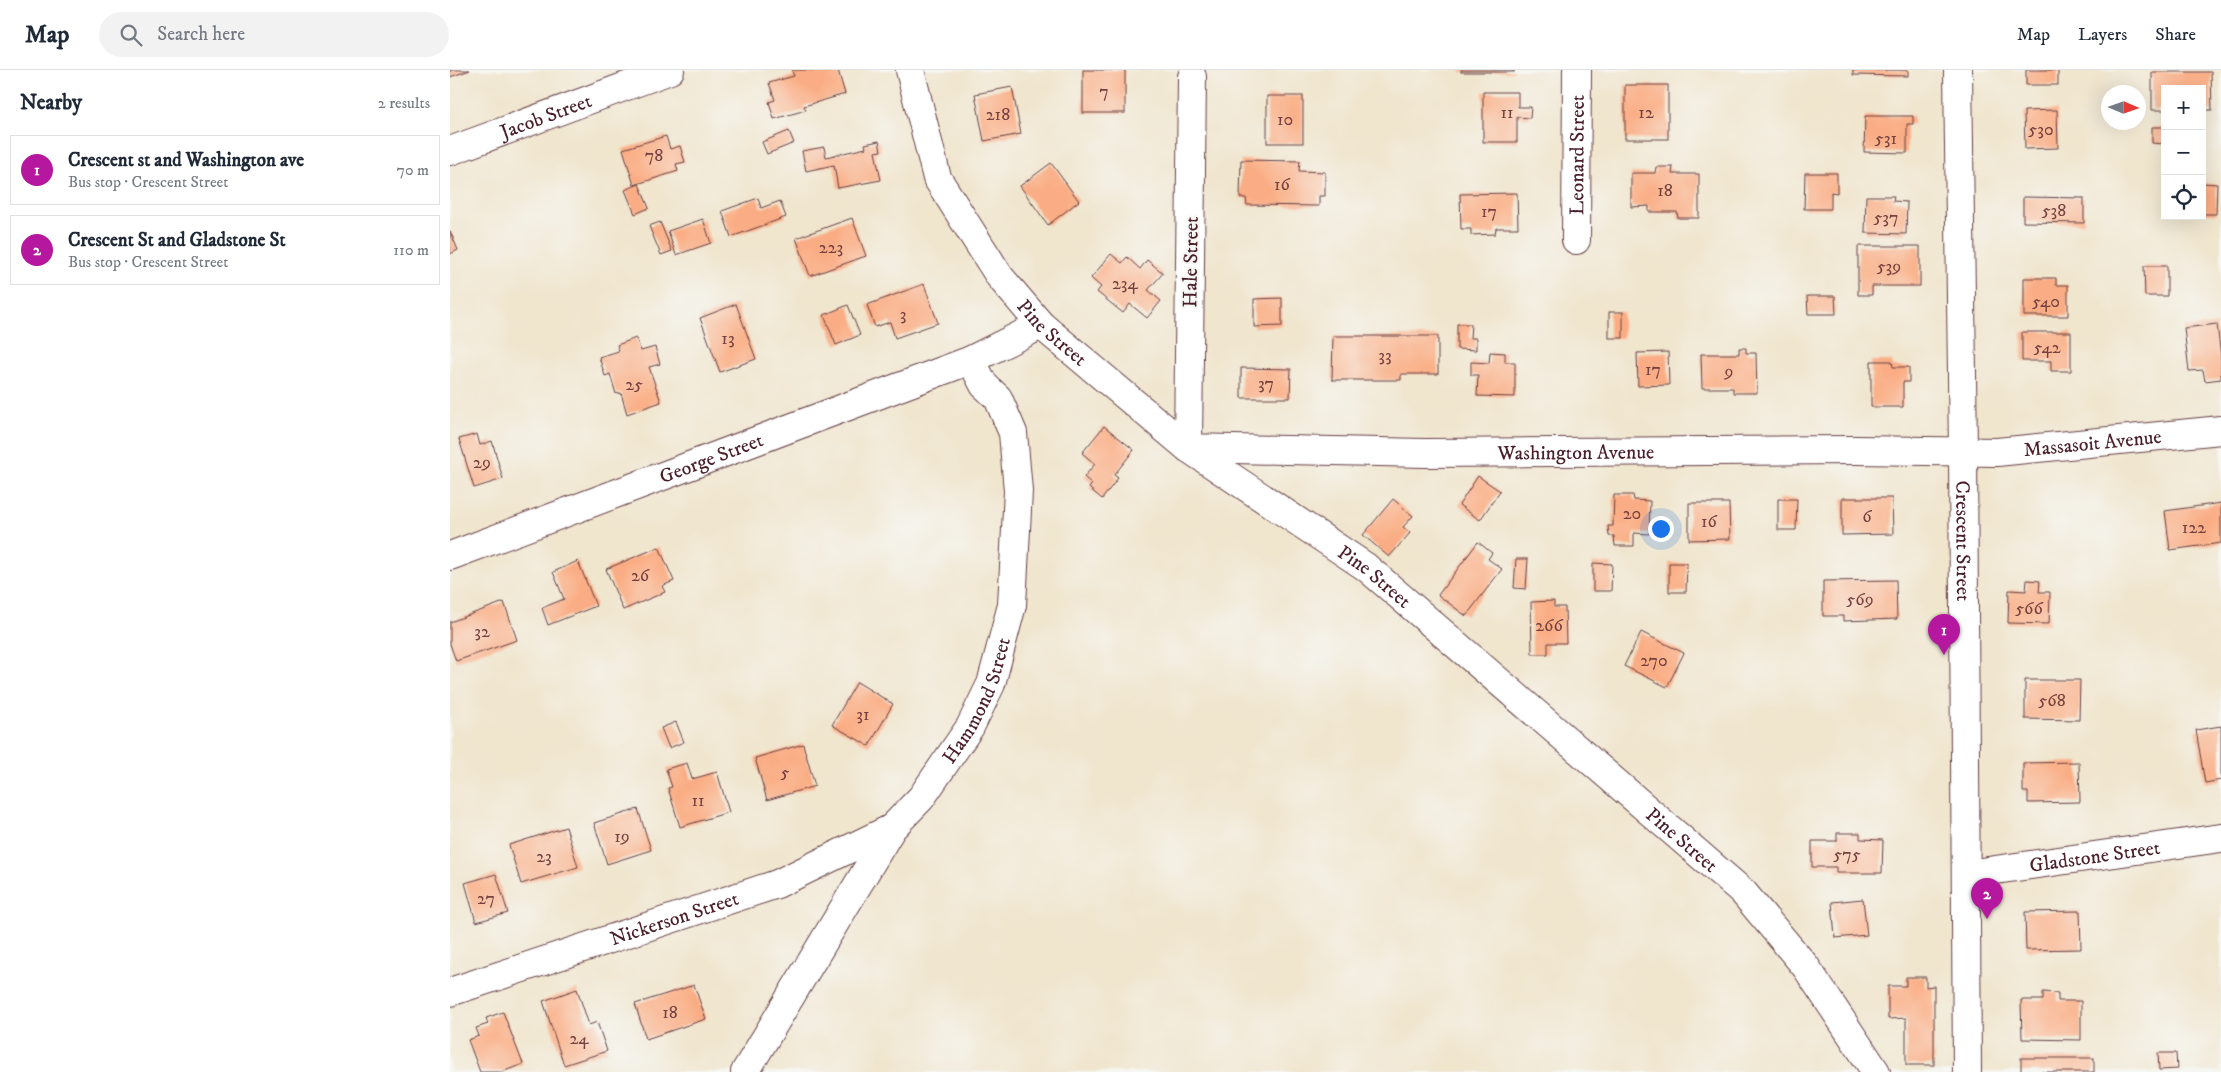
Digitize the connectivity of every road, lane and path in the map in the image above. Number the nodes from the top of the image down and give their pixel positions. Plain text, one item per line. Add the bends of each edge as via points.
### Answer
1 (670, 70) edge
2 (910, 70) edge
3 (1577, 70) edge
4 (1958, 70) edge
5 (1192, 77) dead end
6 (450, 151) edge
7 (1576, 240) dead end
8 (1041, 325) junction
9 (971, 360) junction
10 (2221, 430) edge
11 (1188, 448) junction
12 (1963, 451) junction
13 (450, 556) edge
14 (892, 828) junction
15 (2221, 838) edge
16 (1967, 874) junction
17 (450, 992) edge
18 (745, 1072) edge
19 (1876, 1072) edge
20 (1967, 1072) edge

1 - 6 street, Jacob Street
2 - 8 street, Pine Street via 937,178 1000,277
3 - 7 street, Leonard Street
4 - 12 street, Crescent Street
5 - 11 street, Hale Street
8 - 9 street
8 - 11 street, Pine Street
9 - 13 street, George Street
9 - 14 street, Hammond Street via 984,385 998,398 1013,432 1018,491 1012,605 991,684 970,727 921,798
10 - 12 street, Massasoit Avenue via 1997,452
11 - 12 street, Washington Avenue via 1425,453
11 - 19 street, Pine Street via 1366,567 1743,892 1806,967
12 - 16 street, Crescent Street
14 - 17 street, Nickerson Street via 777,884
14 - 18 street, Hammond Street
15 - 16 street, Gladstone Street
16 - 20 street, Crescent Street

